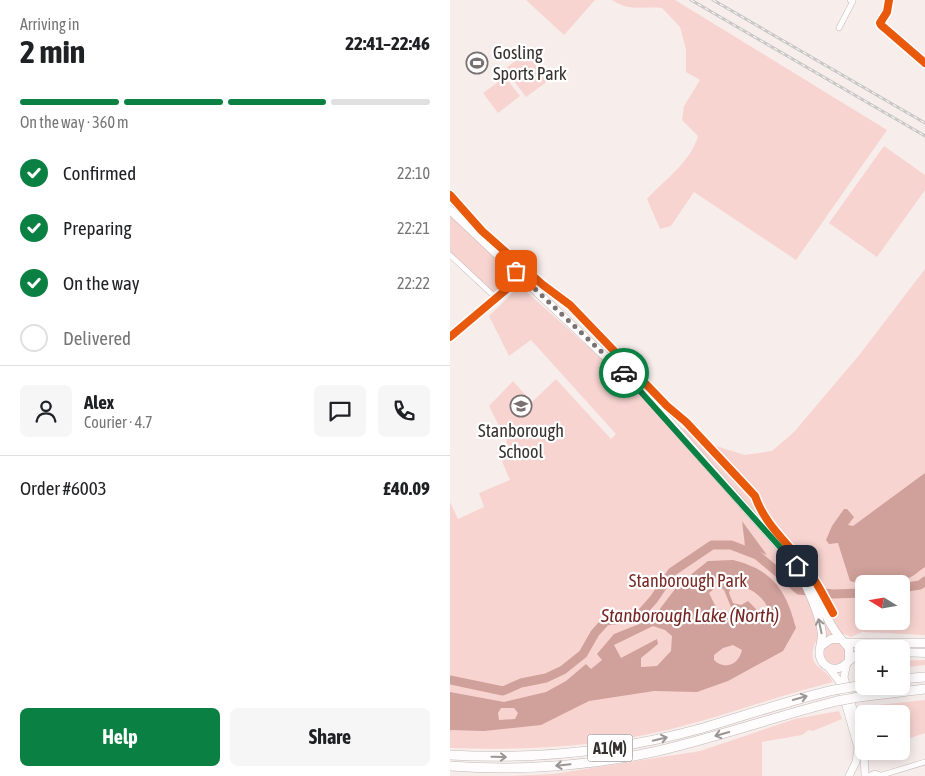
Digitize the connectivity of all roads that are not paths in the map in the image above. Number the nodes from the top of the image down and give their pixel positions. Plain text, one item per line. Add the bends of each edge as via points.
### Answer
1 (850, 0) edge
2 (889, 0) edge
3 (839, 28) dead end
4 (925, 63) edge
5 (450, 210) edge
6 (450, 255) edge
7 (518, 273) junction
8 (527, 282) junction
9 (508, 288) junction
10 (496, 298) junction
11 (450, 337) edge
12 (808, 584) junction
13 (843, 641) junction
14 (925, 643) edge
15 (821, 646) junction
16 (910, 652) edge
17 (925, 653) edge
18 (855, 658) edge
19 (848, 662) junction
20 (829, 668) junction
21 (925, 677) edge
22 (910, 678) edge
23 (855, 686) edge
24 (925, 689) edge
25 (855, 717) edge
26 (450, 755) edge
27 (865, 760) edge
28 (925, 762) edge
29 (450, 766) edge
30 (880, 775) edge
31 (848, 776) edge
32 (867, 776) edge

1 - 3 street via 853,1
2 - 4 street via 881,25
5 - 7 main road
6 - 10 street
7 - 8 main road
7 - 9 street
8 - 9 street
8 - 12 main road via 645,394 797,566
9 - 10 street
10 - 11 street
12 - 13 main road
15 -> 12 main road via 820,625
13 - 14 main road
13 - 15 main road via 831,639
13 - 19 main road via 849,648
15 - 20 main road via 821,659
16 - 17 main road
18 - 19 main road
19 - 20 main road via 840,668
19 - 25 main road via 844,677
20 - 31 main road via 839,681 858,748 856,762
21 - 22 highway
26 -> 23 highway, A1(M), bridge via 540,756 613,748 702,728 789,701
24 -> 29 highway, A1(M), bridge via 837,701 630,757 529,768
27 - 32 main road
28 - 30 street
30 - 32 street

